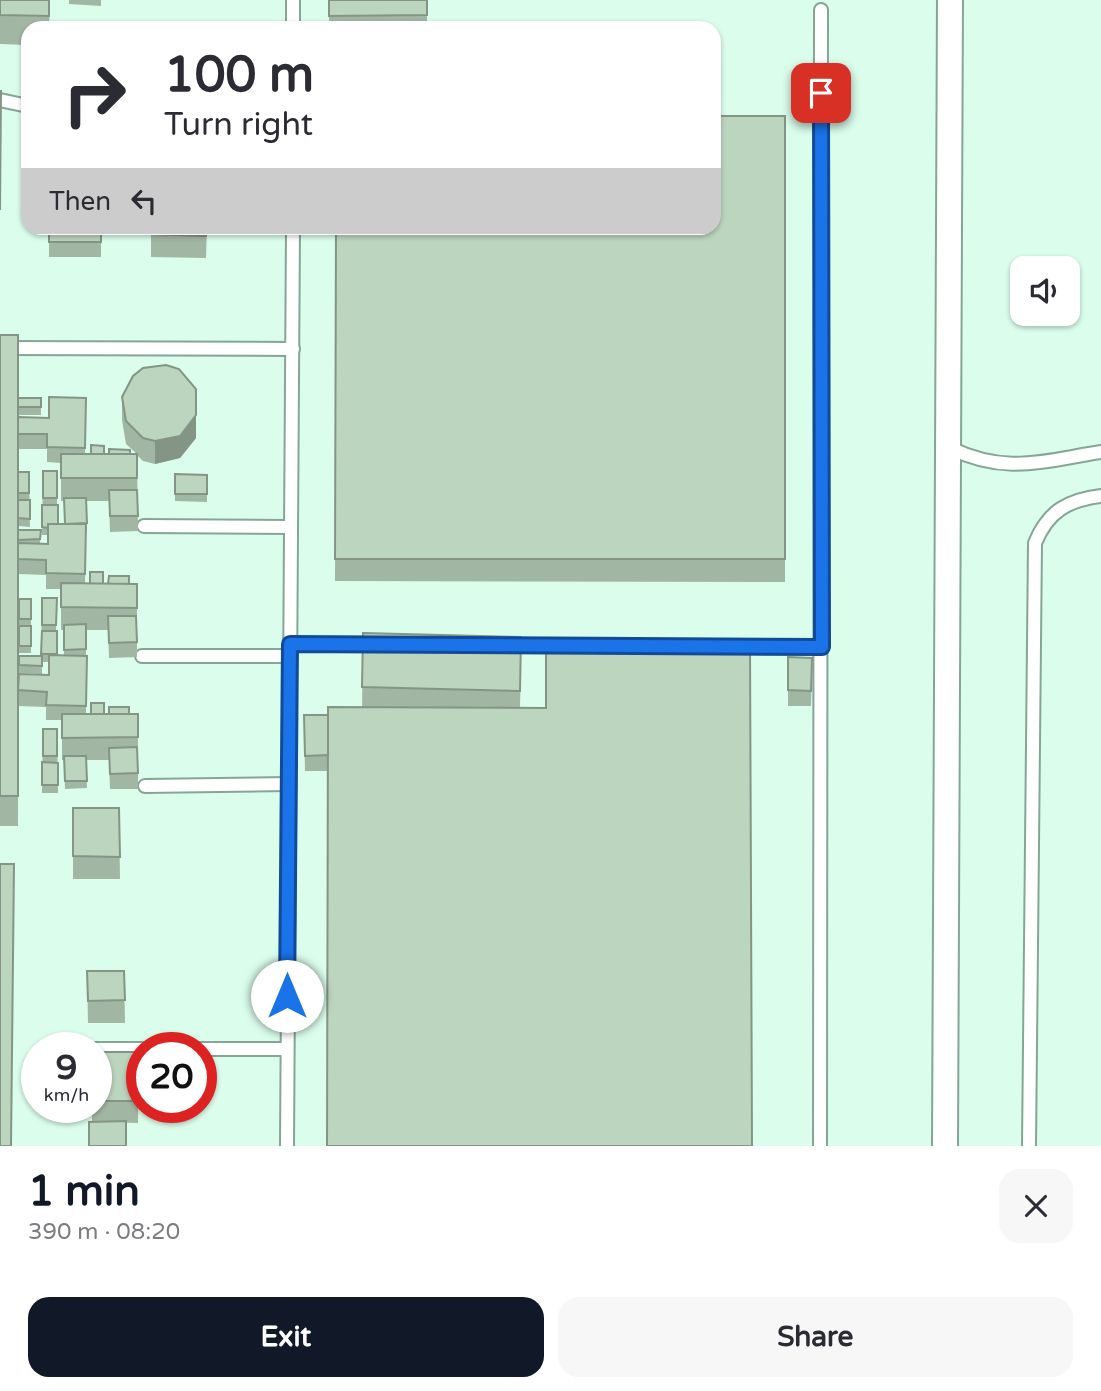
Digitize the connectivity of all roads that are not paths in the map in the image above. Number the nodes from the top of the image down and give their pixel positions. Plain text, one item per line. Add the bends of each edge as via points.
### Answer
1 (293, 0) edge
2 (950, 0) edge
3 (821, 10) dead end
4 (293, 21) edge
5 (0, 100) edge
6 (21, 104) edge
7 (293, 235) edge
8 (0, 348) edge
9 (293, 349) junction
10 (950, 448) junction
11 (1101, 452) edge
12 (1101, 496) edge
13 (144, 526) dead end
14 (291, 527) junction
15 (386, 645) edge
16 (495, 645) edge
17 (577, 646) edge
18 (727, 647) edge
19 (822, 647) junction
20 (290, 650) junction
21 (142, 656) dead end
22 (289, 784) junction
23 (145, 786) dead end
24 (217, 1049) edge
25 (287, 1049) junction
26 (287, 1146) edge
27 (820, 1146) edge
28 (944, 1146) edge
29 (1029, 1146) edge

1 - 4 lane
2 - 10 street
3 - 19 lane
5 - 6 lane
7 - 9 lane
8 - 9 lane
9 - 14 lane
10 - 11 lane via 975,460 1003,465
10 - 28 street
12 - 29 lane via 1072,501 1055,511 1035,543
13 - 14 lane
14 - 20 lane
15 - 20 lane
16 - 17 lane
18 - 19 lane
19 - 27 lane
20 - 21 lane
20 - 22 lane
22 - 23 lane
22 - 25 lane
24 - 25 lane
25 - 26 lane

